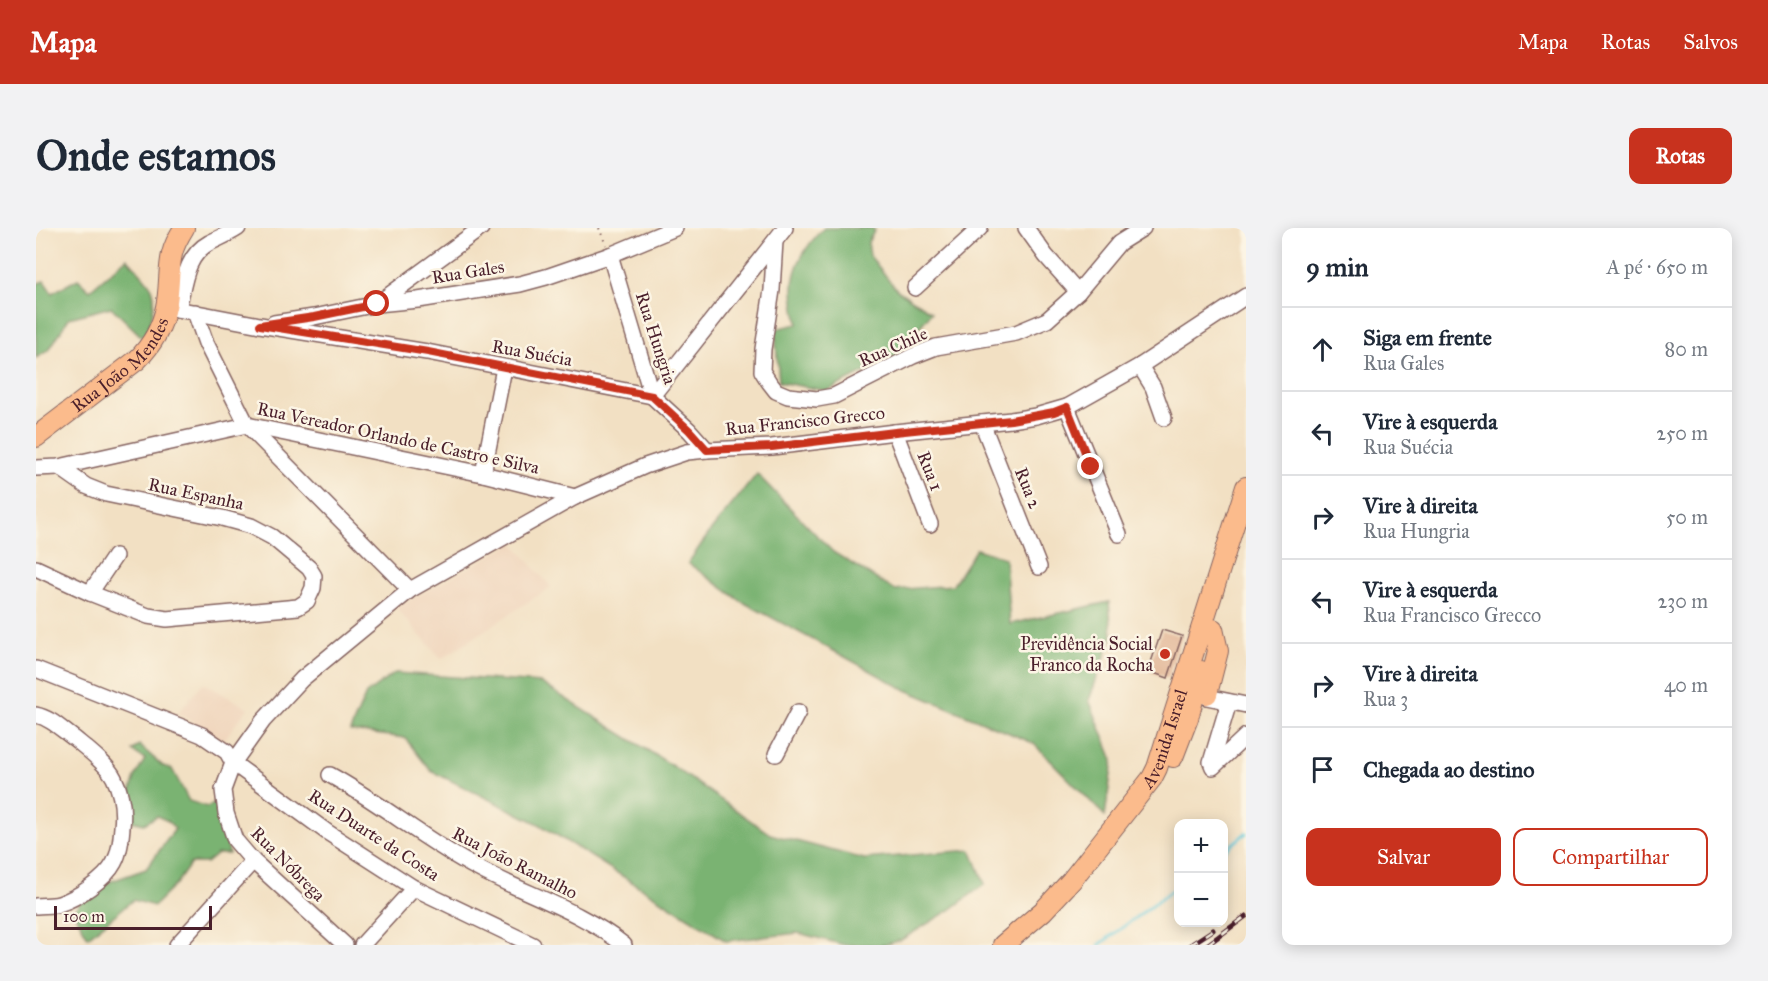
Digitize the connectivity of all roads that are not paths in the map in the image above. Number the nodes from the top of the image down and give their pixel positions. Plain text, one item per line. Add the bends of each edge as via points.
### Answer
1 (184, 228) edge
2 (238, 228) edge
3 (481, 228) edge
4 (675, 228) edge
5 (785, 228) edge
6 (980, 228) edge
7 (1026, 228) edge
8 (1143, 228) edge
9 (775, 241) junction
10 (610, 255) junction
11 (915, 288) dead end
12 (1078, 292) junction
13 (1246, 296) edge
14 (377, 304) junction
15 (172, 308) junction
16 (195, 312) junction
17 (260, 325) junction
18 (1140, 366) junction
19 (504, 368) junction
20 (652, 396) junction
21 (1067, 407) junction
22 (1164, 418) dead end
23 (982, 423) junction
24 (247, 425) junction
25 (895, 432) junction
26 (36, 437) edge
27 (707, 450) junction
28 (59, 467) junction
29 (36, 468) edge
30 (483, 474) junction
31 (1246, 487) edge
32 (575, 497) junction
33 (930, 524) dead end
34 (1246, 524) edge
35 (1119, 534) dead end
36 (115, 556) dead end
37 (1039, 567) dead end
38 (36, 568) edge
39 (410, 590) junction
40 (90, 593) junction
41 (1204, 660) junction
42 (322, 663) joint
43 (36, 669) edge
44 (1180, 693) junction
45 (1206, 697) junction
46 (1228, 702) junction
47 (1246, 705) edge
48 (798, 712) dead end
49 (36, 715) edge
50 (1188, 718) junction
51 (1246, 736) edge
52 (776, 754) dead end
53 (1172, 759) junction
54 (233, 763) junction
55 (330, 775) dead end
56 (253, 861) junction
57 (414, 888) junction
58 (36, 906) edge
59 (177, 945) edge
60 (345, 945) edge
61 (362, 945) edge
62 (533, 945) edge
63 (624, 945) edge
64 (1003, 945) edge
65 (1018, 945) edge

1 - 15 main road, Rua João Mendes via 172,255
2 - 15 street via 207,244 192,258
3 - 14 street
4 - 10 street, Rua Gales
5 - 9 street
6 - 11 street
7 - 12 street
8 - 12 street, Rua Chile via 1119,243
9 - 12 street, Rua Chile via 762,371 776,391 788,396 834,396 936,347 1016,333 1047,320
9 - 20 street
10 - 14 street, Rua Gales via 520,284
10 - 20 street, Rua Hungria
13 - 18 street, Rua Francisco Grecco
14 - 17 street, Rua Gales
15 - 16 street, Rua Suécia
15 - 26 main road, Rua João Mendes via 137,360
16 - 17 street, Rua Suécia
16 - 24 street
17 - 19 street, Rua Suécia
18 - 21 street, Rua Francisco Grecco
18 - 22 street via 1153,387
19 - 20 street, Rua Suécia
19 - 30 street
20 - 27 street, Rua Hungria
21 - 23 street, Rua Francisco Grecco via 1036,416
21 - 35 street
23 - 25 street, Rua Francisco Grecco
23 - 37 street, Rua 2
24 - 28 street, Rua Vereador Orlando de Castro e Silva
24 - 30 street, Rua Vereador Orlando de Castro e Silva
24 - 39 street
25 - 27 street, Rua Francisco Grecco via 772,447
25 - 33 street, Rua 1
27 - 32 street, Rua Francisco Grecco via 687,452 645,466
28 - 29 street, Rua Vereador Orlando de Castro e Silva
28 - 40 street, Rua Espanha via 80,483 106,494 251,526 272,537 314,576 307,601 298,607 167,619 148,616
30 - 32 street, Rua Vereador Orlando de Castro e Silva
31 - 41 main road, Avenida Israel
32 - 39 street, Rua Francisco Grecco
34 - 41 main road, Avenida Israel
36 - 40 street
38 - 40 street
39 - 42 street, Rua Francisco Grecco
41 - 44 main road, Avenida Israel
41 - 45 main road
41 - 50 main road, Avenida Israel
42 - 54 street, Rua Nóbrega via 269,714
43 - 54 street, Rua Duarte da Costa via 202,735 227,752
44 - 50 main road
44 - 64 main road, Avenida Israel via 1152,778 1071,881
45 - 46 street
45 - 53 main road via 1195,728
46 - 47 street
46 - 51 street via 1211,762 1213,767
48 - 52 street
49 - 58 street via 48,718 112,775 120,791 123,812 120,848 108,871 74,898
50 - 53 main road, Avenida Israel
53 - 65 main road, Avenida Israel via 1160,785 1092,874 1051,918
54 - 56 street, Rua Nóbrega via 223,790 226,813 235,840
54 - 57 street, Rua Duarte da Costa via 327,832
55 - 63 street, Rua João Ramalho via 477,868 596,926
56 - 59 street
56 - 60 street, Rua Nóbrega
57 - 61 street
57 - 62 street, Rua Duarte da Costa

